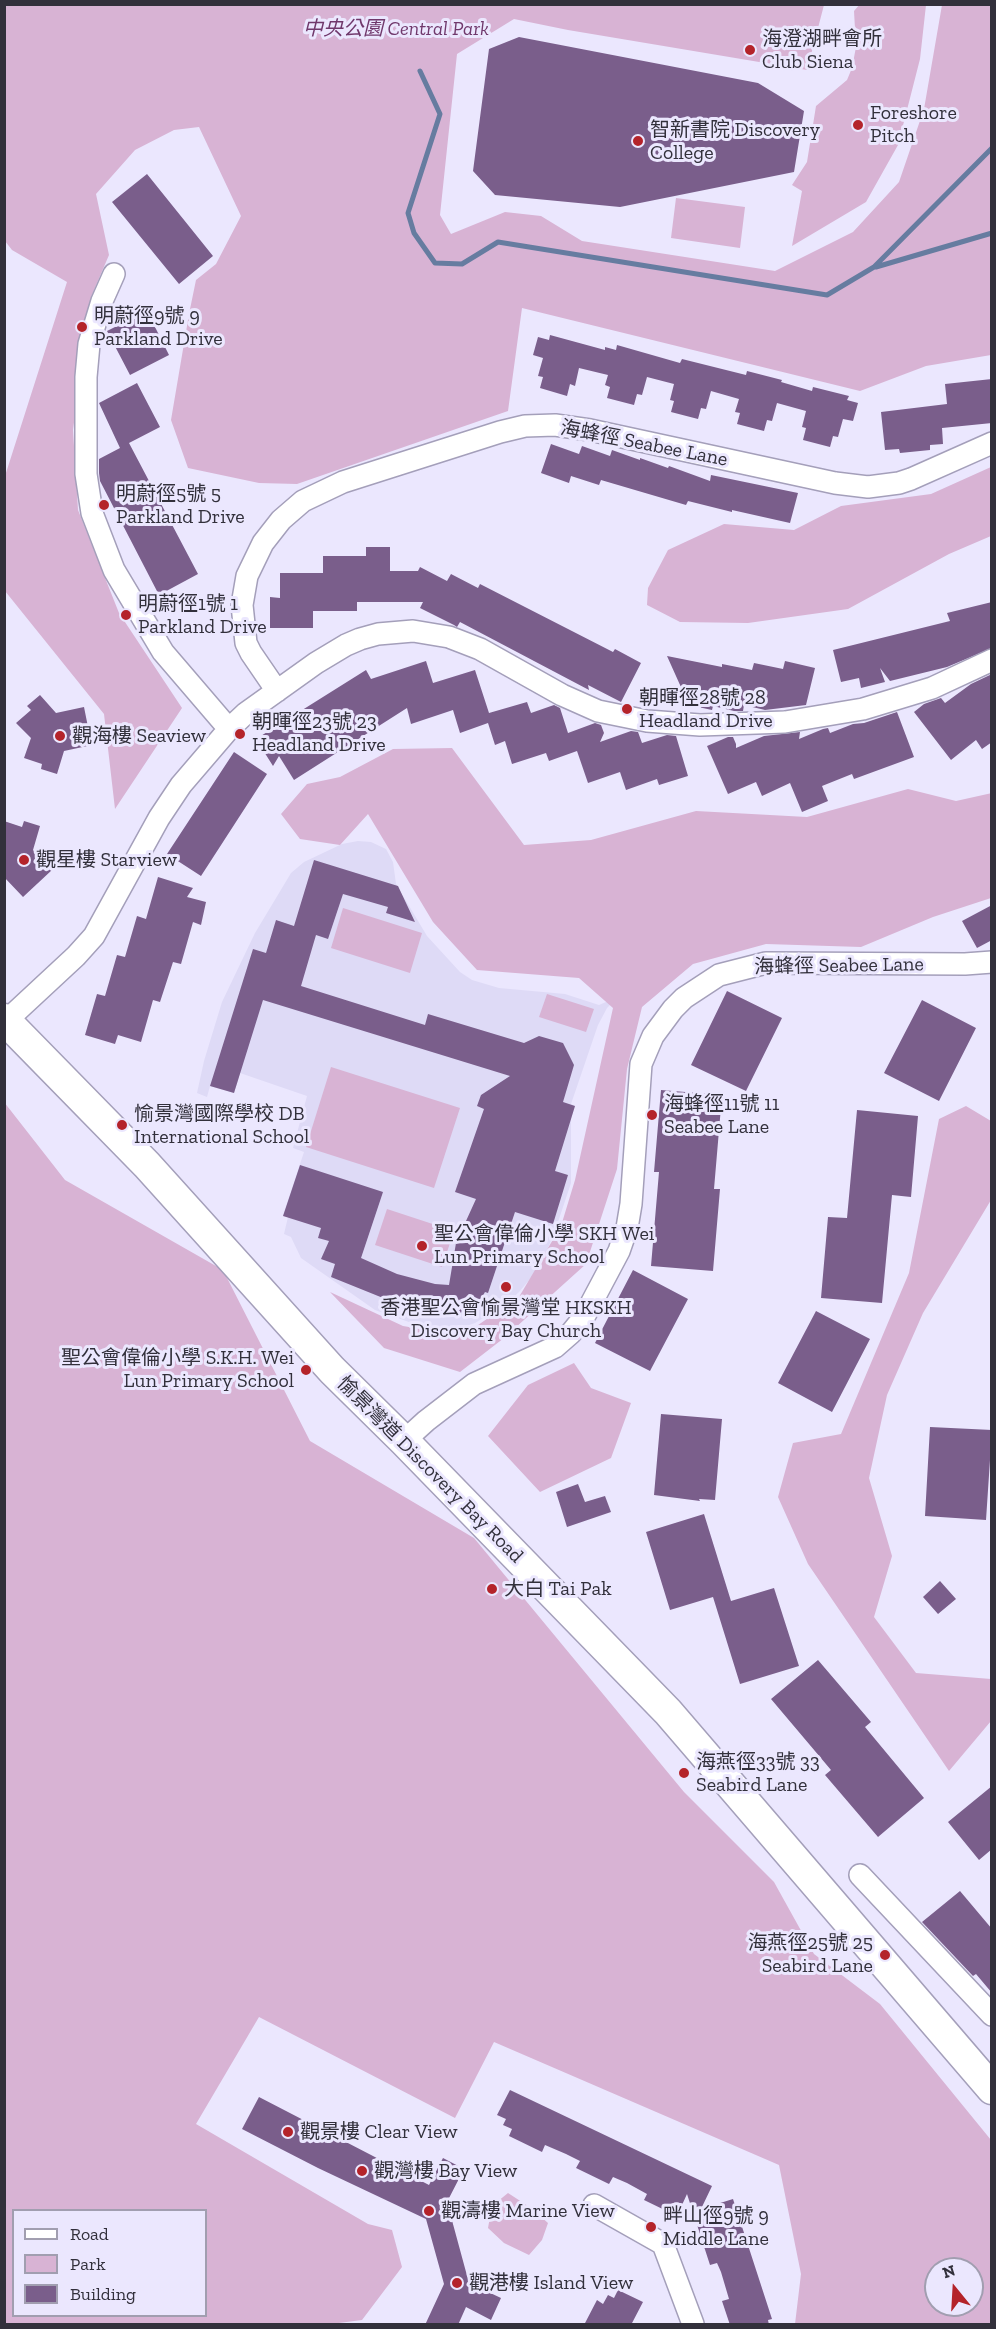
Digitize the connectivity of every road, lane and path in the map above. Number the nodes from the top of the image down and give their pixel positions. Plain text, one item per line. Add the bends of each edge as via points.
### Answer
1 (114, 274) dead end
2 (992, 443) edge
3 (992, 660) edge
4 (277, 691) junction
5 (229, 729) junction
6 (992, 962) edge
7 (5, 1020) edge
8 (404, 1441) junction
9 (860, 1875) dead end
10 (992, 2014) edge
11 (992, 2089) edge
12 (594, 2205) dead end
13 (693, 2325) edge

1 - 5 street via 90,344 86,377 86,474 92,513 114,570 163,652
2 - 4 street, 海蜂徑 Seabee Lane via 905,481 868,487 590,430 525,426 343,482 315,494 281,520 263,543 247,576 243,631 251,653
3 - 4 street via 950,681 882,705 833,716 759,724 676,724 598,711 465,642 413,631 378,634 346,645
4 - 5 street
5 - 7 street via 181,785 159,818 93,936
6 - 8 street, 海蜂徑 Seabee Lane via 766,963 725,973 694,990 662,1022 643,1057 627,1228 584,1317 555,1347 474,1384
7 - 8 street, 愉景灣道 Discovery Bay Road via 147,1165 332,1370
8 - 11 street, 愉景灣道 Discovery Bay Road via 668,1713
9 - 10 street
12 - 13 street via 663,2244

